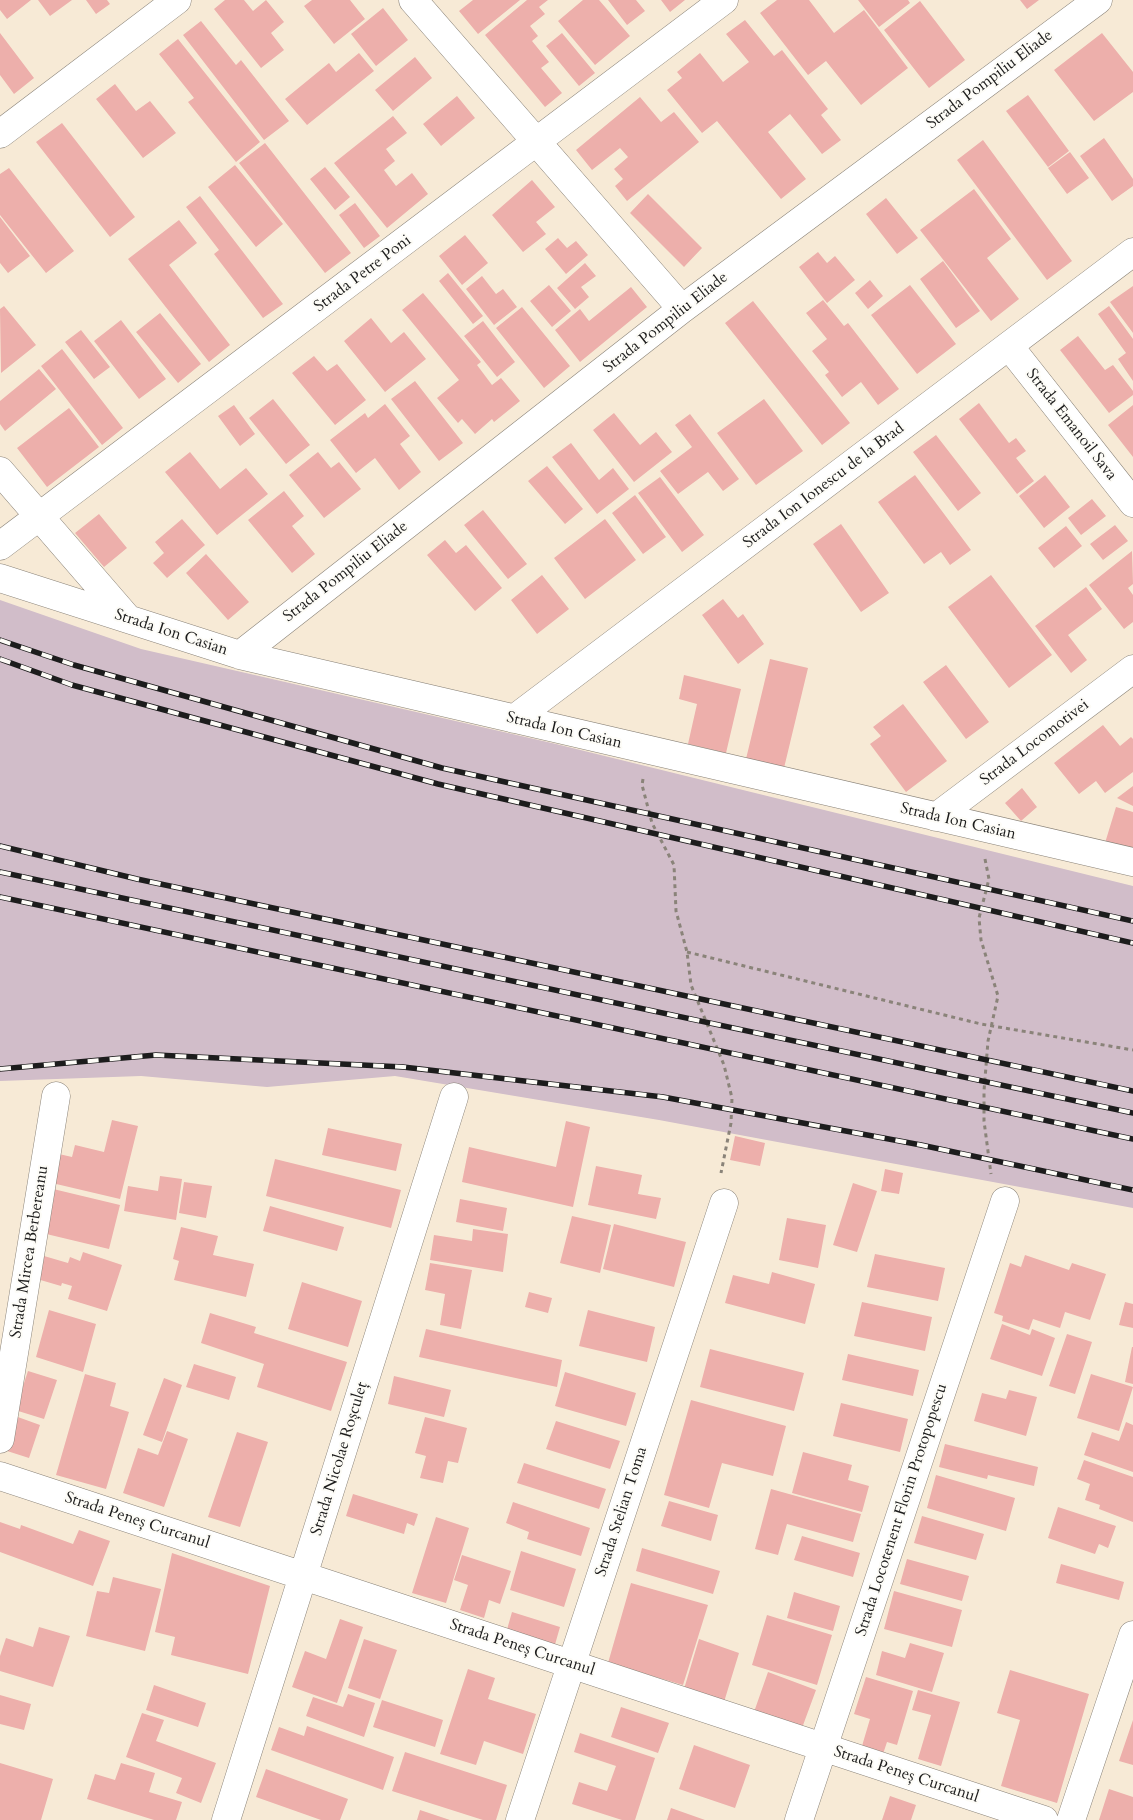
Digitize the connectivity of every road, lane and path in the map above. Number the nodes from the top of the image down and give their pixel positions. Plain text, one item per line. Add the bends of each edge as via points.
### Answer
1 (176, 0) edge
2 (414, 0) edge
3 (724, 0) edge
4 (1098, 0) edge
5 (0, 134) edge
6 (537, 143) junction
7 (1133, 252) edge
8 (682, 309) junction
9 (1009, 346) junction
10 (0, 471) edge
11 (1133, 503) edge
12 (40, 518) junction
13 (0, 546) edge
14 (0, 578) edge
15 (128, 620) junction
16 (240, 655) junction
17 (1133, 669) edge
18 (514, 719) junction
19 (648, 750) junction
20 (936, 817) junction
21 (977, 826) junction
22 (1133, 862) edge
23 (687, 952) junction
24 (992, 1026) junction
25 (1133, 1050) edge
26 (56, 1096) dead end
27 (454, 1097) dead end
28 (1004, 1201) joint
29 (724, 1204) joint
30 (0, 1439) edge
31 (0, 1476) edge
32 (303, 1575) junction
33 (1133, 1635) edge
34 (572, 1664) junction
35 (823, 1747) junction
36 (226, 1820) edge
37 (520, 1820) edge
38 (799, 1820) edge
39 (1044, 1820) edge
40 (1071, 1820) edge

1 - 5 street
2 - 6 street
3 - 6 street, Strada Petre Poni
4 - 8 street, Strada Pompiliu Eliade
6 - 8 street
6 - 12 street, Strada Petre Poni
7 - 9 street, Strada Ion Ionescu de la Brad
8 - 16 street, Strada Pompiliu Eliade
9 - 11 street, Strada Emanoil Sava
9 - 18 street, Strada Ion Ionescu de la Brad
10 - 12 street
12 - 13 street, Strada Petre Poni
12 - 15 street
14 - 15 street, Strada Ion Casian
15 - 16 street, Strada Ion Casian
16 - 18 street, Strada Ion Casian
17 - 20 street, Strada Locomotivei
18 - 19 street, Strada Ion Casian
19 - 20 street, Strada Ion Casian
19 - 23 path via 642,785 652,823 674,865 676,911
20 - 21 street, Strada Ion Casian
21 - 22 street, Strada Ion Casian
21 - 24 path via 989,879 979,918 980,940 998,996
23 - 24 path
23 - 29 path via 691,985 724,1065 732,1098 728,1140 713,1200
24 - 25 path
24 - 28 path via 987,1051 984,1121 991,1175
26 - 30 street, Strada Mircea Berbereanu
27 - 32 street, Strada Nicolae Roșculeț
28 - 35 street, Strada Locotenent Florin Protopopescu
29 - 34 street, Strada Stelian Toma
31 - 32 street, Strada Peneș Curcanul
32 - 34 street, Strada Peneș Curcanul
32 - 36 street, Strada Nicolae Roșculeț
33 - 40 street
34 - 35 street, Strada Peneș Curcanul
34 - 37 street, Strada Stelian Toma
35 - 38 street, Strada Locotenent Florin Protopopescu
35 - 39 street, Strada Peneș Curcanul

